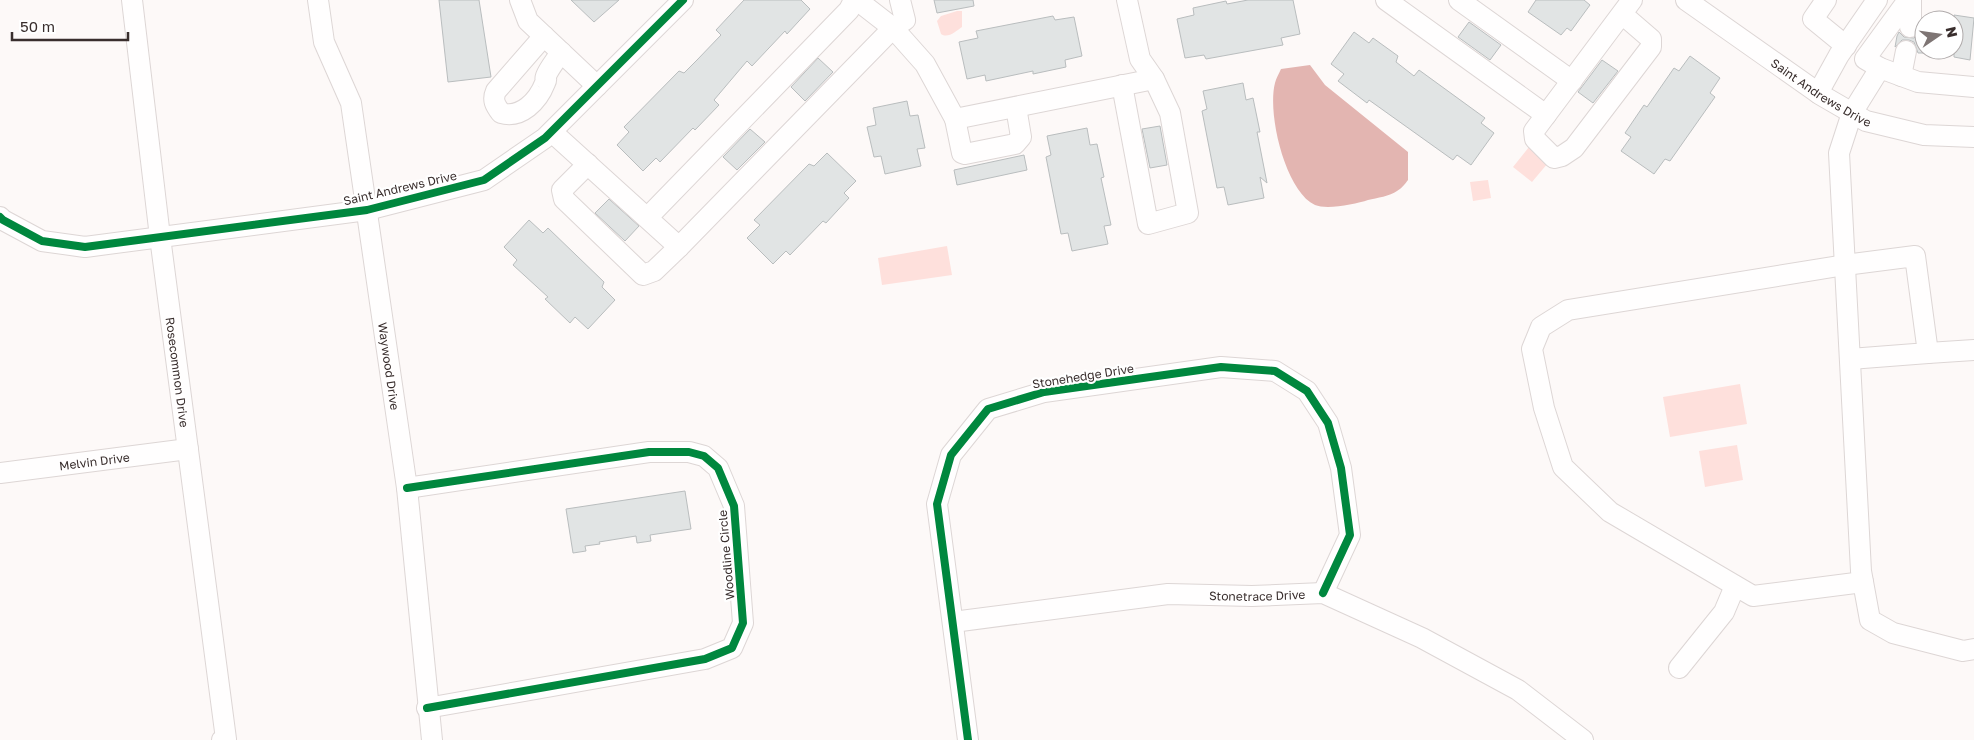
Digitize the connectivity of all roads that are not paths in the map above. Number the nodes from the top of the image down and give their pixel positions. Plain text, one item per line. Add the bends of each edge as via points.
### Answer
1 (132, 0) edge
2 (318, 0) edge
3 (520, 0) edge
4 (683, 0) edge
5 (856, 0) edge
6 (900, 0) edge
7 (1127, 0) edge
8 (1386, 0) edge
9 (1459, 0) edge
10 (1686, 0) edge
11 (1826, 0) edge
12 (1877, 0) edge
13 (1909, 0) edge
14 (1626, 7) edge
15 (1910, 27) dead end
16 (894, 28) junction
17 (544, 36) junction
18 (1846, 46) junction
19 (1906, 51) dead end
20 (561, 52) junction
21 (1872, 64) junction
22 (1901, 76) junction
23 (1154, 79) junction
24 (1572, 81) junction
25 (597, 86) junction
26 (1122, 86) junction
27 (1974, 87) edge
28 (1818, 93) junction
29 (1016, 107) junction
30 (1852, 113) junction
31 (1546, 115) junction
32 (955, 119) junction
33 (552, 132) junction
34 (1974, 136) edge
35 (588, 164) junction
36 (367, 210) junction
37 (0, 216) edge
38 (648, 217) junction
39 (160, 237) junction
40 (679, 246) junction
41 (1845, 264) junction
42 (1974, 350) edge
43 (1928, 353) junction
44 (1850, 359) junction
45 (188, 449) junction
46 (0, 473) edge
47 (407, 488) junction
48 (1863, 582) junction
49 (1735, 586) junction
50 (1323, 593) junction
51 (953, 622) junction
52 (1974, 650) edge
53 (1679, 668) dead end
54 (427, 708) junction
55 (222, 740) edge
56 (432, 740) edge
57 (968, 740) edge
58 (1583, 740) edge

1 - 39 street, Rosecommon Drive
2 - 36 street, Waywood Drive via 324,42 351,103
3 - 17 street via 528,21
4 - 25 street, Saint Andrews Drive
5 - 16 street
5 - 38 street
6 - 16 street via 905,20
7 - 23 street via 1140,59
8 - 31 street
9 - 24 street
10 - 28 street, Saint Andrews Drive
11 - 18 street via 1813,19
12 - 18 street
13 - 15 street
13 - 21 street
14 - 24 street
14 - 31 street via 1651,39 1651,47 1574,148 1557,159 1535,139 1534,131
16 - 32 street via 925,64
16 - 40 street
17 - 20 street
17 - 20 street via 496,91 493,97 500,113 518,114 533,103
18 - 28 street
19 - 22 street
20 - 25 street
21 - 22 street
21 - 30 street
22 - 27 street via 1918,82
23 - 26 street
23 - 26 street via 1170,113 1188,213 1148,224
24 - 31 street
25 - 33 street, Saint Andrews Drive
26 - 29 street
28 - 30 street, Saint Andrews Drive
29 - 32 street
29 - 32 street via 1021,137 1016,144 962,153
30 - 34 street, Saint Andrews Drive via 1866,121 1924,136
30 - 41 street via 1839,153
33 - 35 street
33 - 36 street, Saint Andrews Drive via 484,180
35 - 38 street
35 - 40 street via 562,190 564,199 644,274 654,271
36 - 39 street, Saint Andrews Drive
36 - 47 street, Waywood Drive
37 - 39 street, Saint Andrews Drive via 42,241 84,247
38 - 40 street
39 - 45 street, Rosecommon Drive
41 - 43 street via 1915,256
41 - 44 street
41 - 49 street via 1568,310 1541,327 1532,349 1544,408 1563,467 1610,512
42 - 43 street
43 - 44 street
44 - 48 street
45 - 46 street, Melvin Drive
45 - 55 street, Rosecommon Drive via 226,739
47 - 54 street, Waywood Drive
47 - 54 street, Woodline Circle via 649,452 689,452 704,456 718,468 734,506 743,623 732,648 705,659
48 - 49 street via 1753,596
48 - 52 street via 1870,620 1893,633 1963,651
49 - 53 street via 1724,612
50 - 51 street, Stonetrace Drive via 1252,596 1168,594
50 - 51 street, Stonehedge Drive via 1350,535 1341,468 1328,423 1307,391 1275,371 1221,367 1044,392 988,409 951,455 937,504
50 - 58 street, Stonetrace Drive via 1422,638 1518,690
51 - 57 street, Stonehedge Drive
54 - 56 street, Waywood Drive

